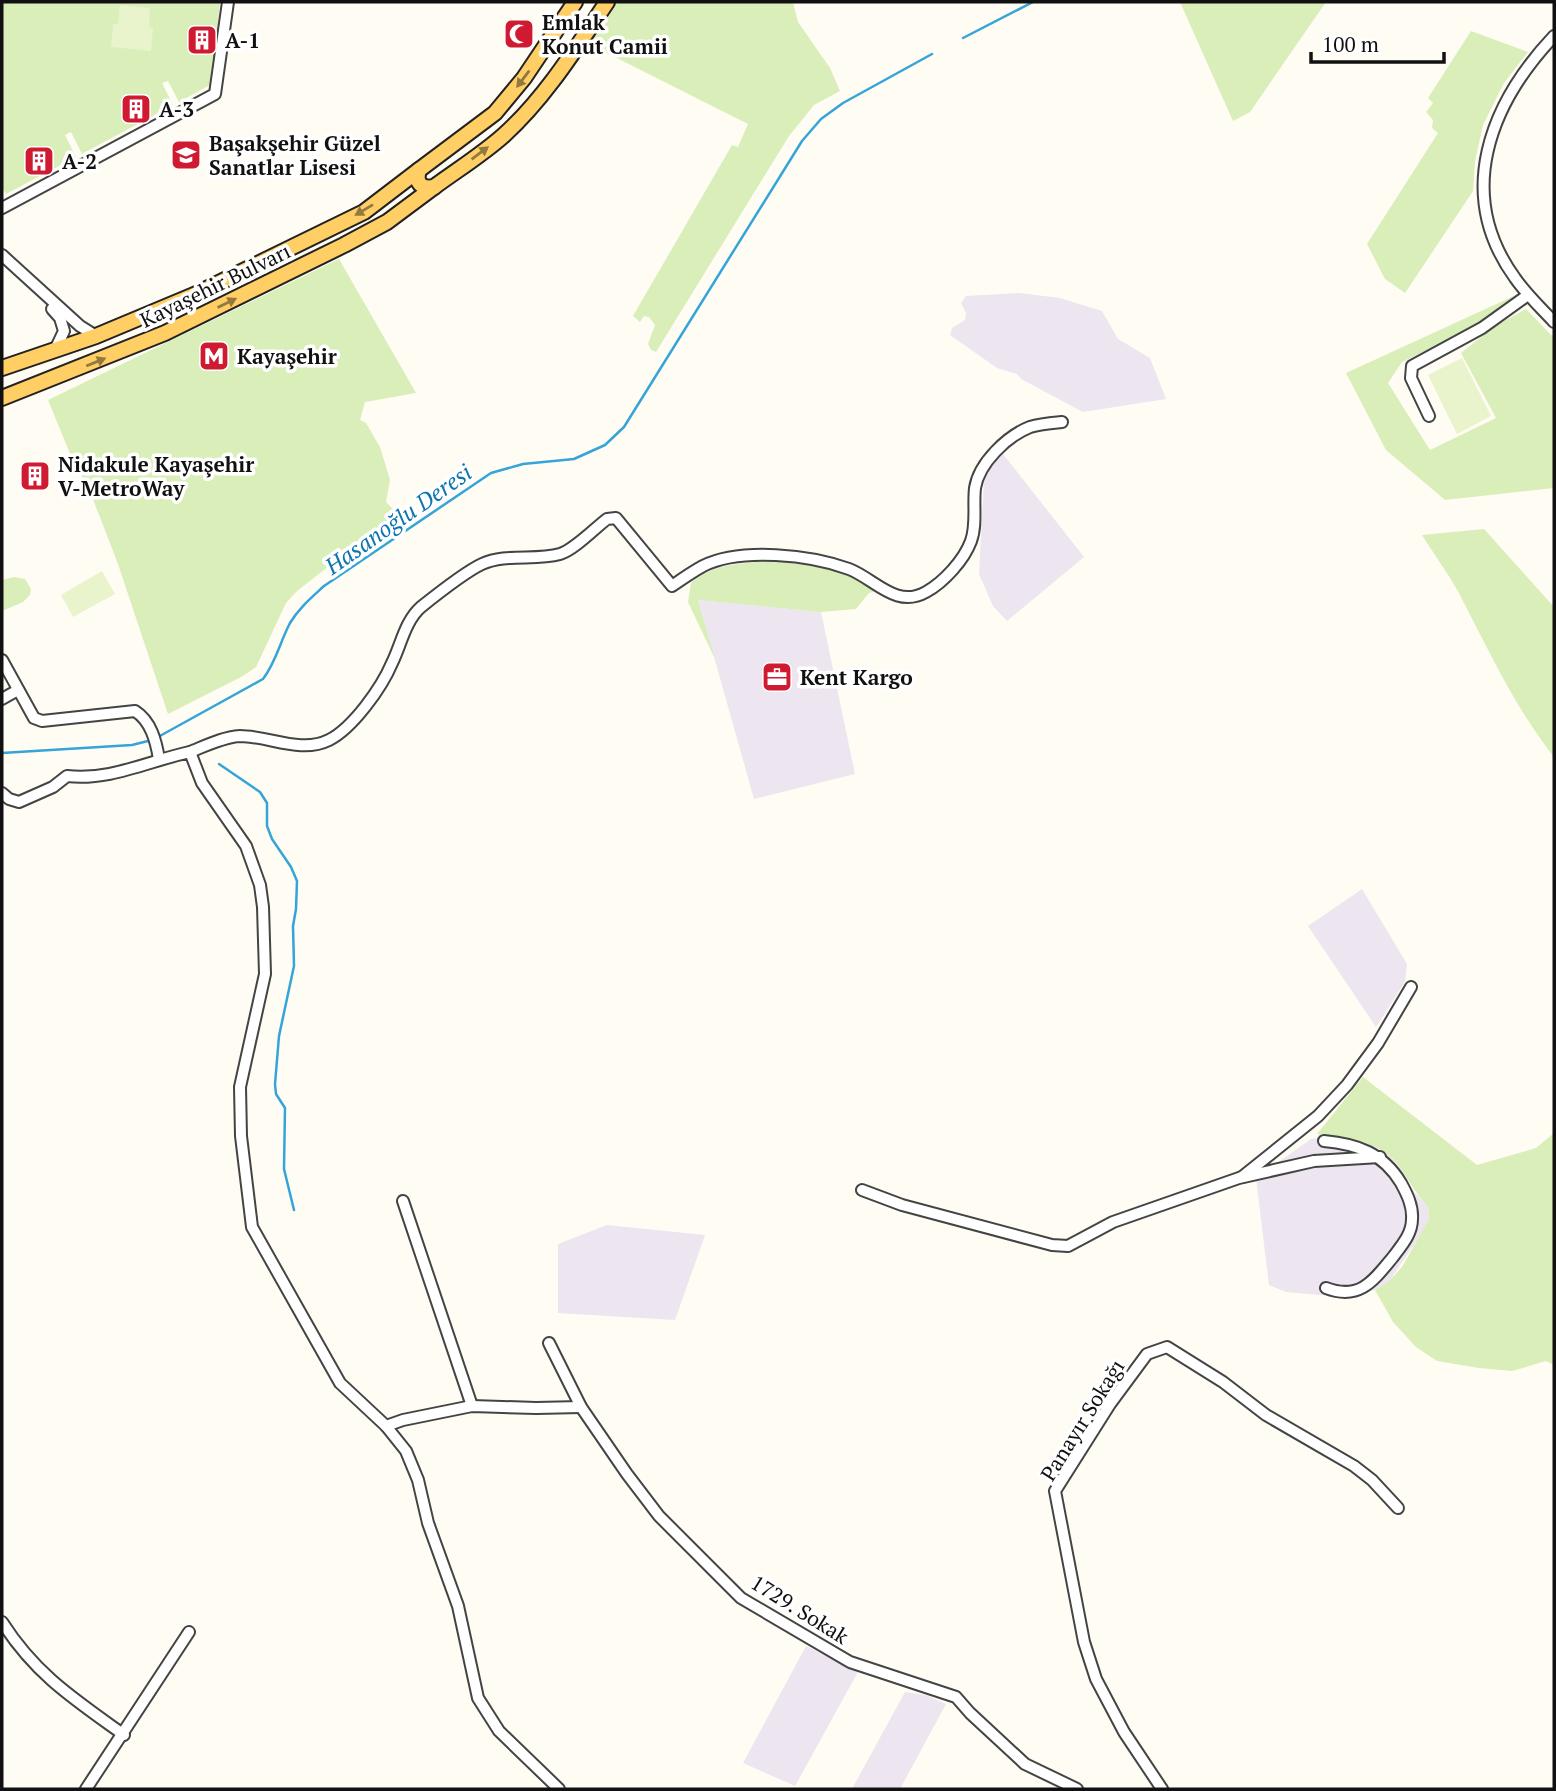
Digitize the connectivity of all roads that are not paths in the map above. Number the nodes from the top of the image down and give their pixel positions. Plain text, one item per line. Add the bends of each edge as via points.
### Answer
1 (228, 2) edge
2 (575, 2) edge
3 (607, 2) edge
4 (1554, 36) edge
5 (419, 170) junction
6 (434, 187) junction
7 (2, 208) edge
8 (2, 255) edge
9 (2, 262) edge
10 (1528, 295) junction
11 (1554, 322) edge
12 (96, 336) junction
13 (55, 350) junction
14 (2, 368) edge
15 (2, 398) edge
16 (1429, 416) dead end
17 (1062, 422) dead end
18 (2, 660) edge
19 (18, 690) junction
20 (2, 699) edge
21 (190, 752) junction
22 (158, 753) junction
23 (2, 793) edge
24 (1411, 987) dead end
25 (1324, 1141) dead end
26 (1380, 1157) junction
27 (1240, 1178) junction
28 (862, 1190) dead end
29 (403, 1201) dead end
30 (1326, 1288) dead end
31 (549, 1343) dead end
32 (472, 1405) junction
33 (581, 1407) junction
34 (386, 1426) junction
35 (1398, 1508) dead end
36 (2, 1622) edge
37 (188, 1632) dead end
38 (124, 1735) junction
39 (86, 1789) edge
40 (559, 1789) edge
41 (1077, 1789) edge
42 (1161, 1789) edge

1 - 7 street via 215,94
2 -> 5 main road, Kayaşehir Bulvarı via 495,113
6 -> 3 main road, Kayaşehir Bulvarı via 504,135
4 - 10 street via 1510,91 1485,159 1489,222 1502,256
5 - 6 main road via 421,185
5 -> 12 main road, Kayaşehir Bulvarı via 364,212 194,295
15 -> 6 main road, Kayaşehir Bulvarı via 165,333 355,240
8 - 12 street
9 - 13 street via 60,318 64,331
10 - 11 street
10 - 16 street via 1482,328 1412,366 1411,378
12 - 13 main road, Kayaşehir Bulvarı
13 - 14 main road, Kayaşehir Bulvarı
17 - 21 street via 1031,427 990,458 978,474 972,541 943,579 913,597 897,596 852,570 803,557 718,561 672,586 616,518 607,519 563,553 481,564 419,609 384,682 330,740 295,744 240,736
18 - 19 street
19 - 20 street
19 - 22 street via 34,718 42,721 142,715
21 - 22 street
21 - 34 street via 207,792 246,845 263,907 265,974 240,1087 252,1227 340,1383
22 - 23 street via 121,773 67,776 19,802
24 - 27 street via 1347,1085 1318,1115
25 - 26 street via 1357,1146
26 - 27 street via 1314,1161
26 - 30 street via 1407,1193 1413,1220 1409,1234 1371,1283 1348,1292
27 - 28 street via 1113,1222 1068,1246 902,1205
29 - 32 street
31 - 33 street, 1729. Sokak
32 - 33 street
32 - 34 street
33 - 41 street, 1729. Sokak via 659,1516 741,1598 850,1662 956,1697 1025,1764
34 - 40 street via 406,1451 418,1480 428,1523 458,1605 478,1698 499,1731
35 - 42 street, Panayır Sokağı via 1354,1466 1266,1415 1167,1347 1147,1354 1055,1491 1084,1642 1096,1679
36 - 38 street via 52,1683
37 - 38 street
38 - 39 street

